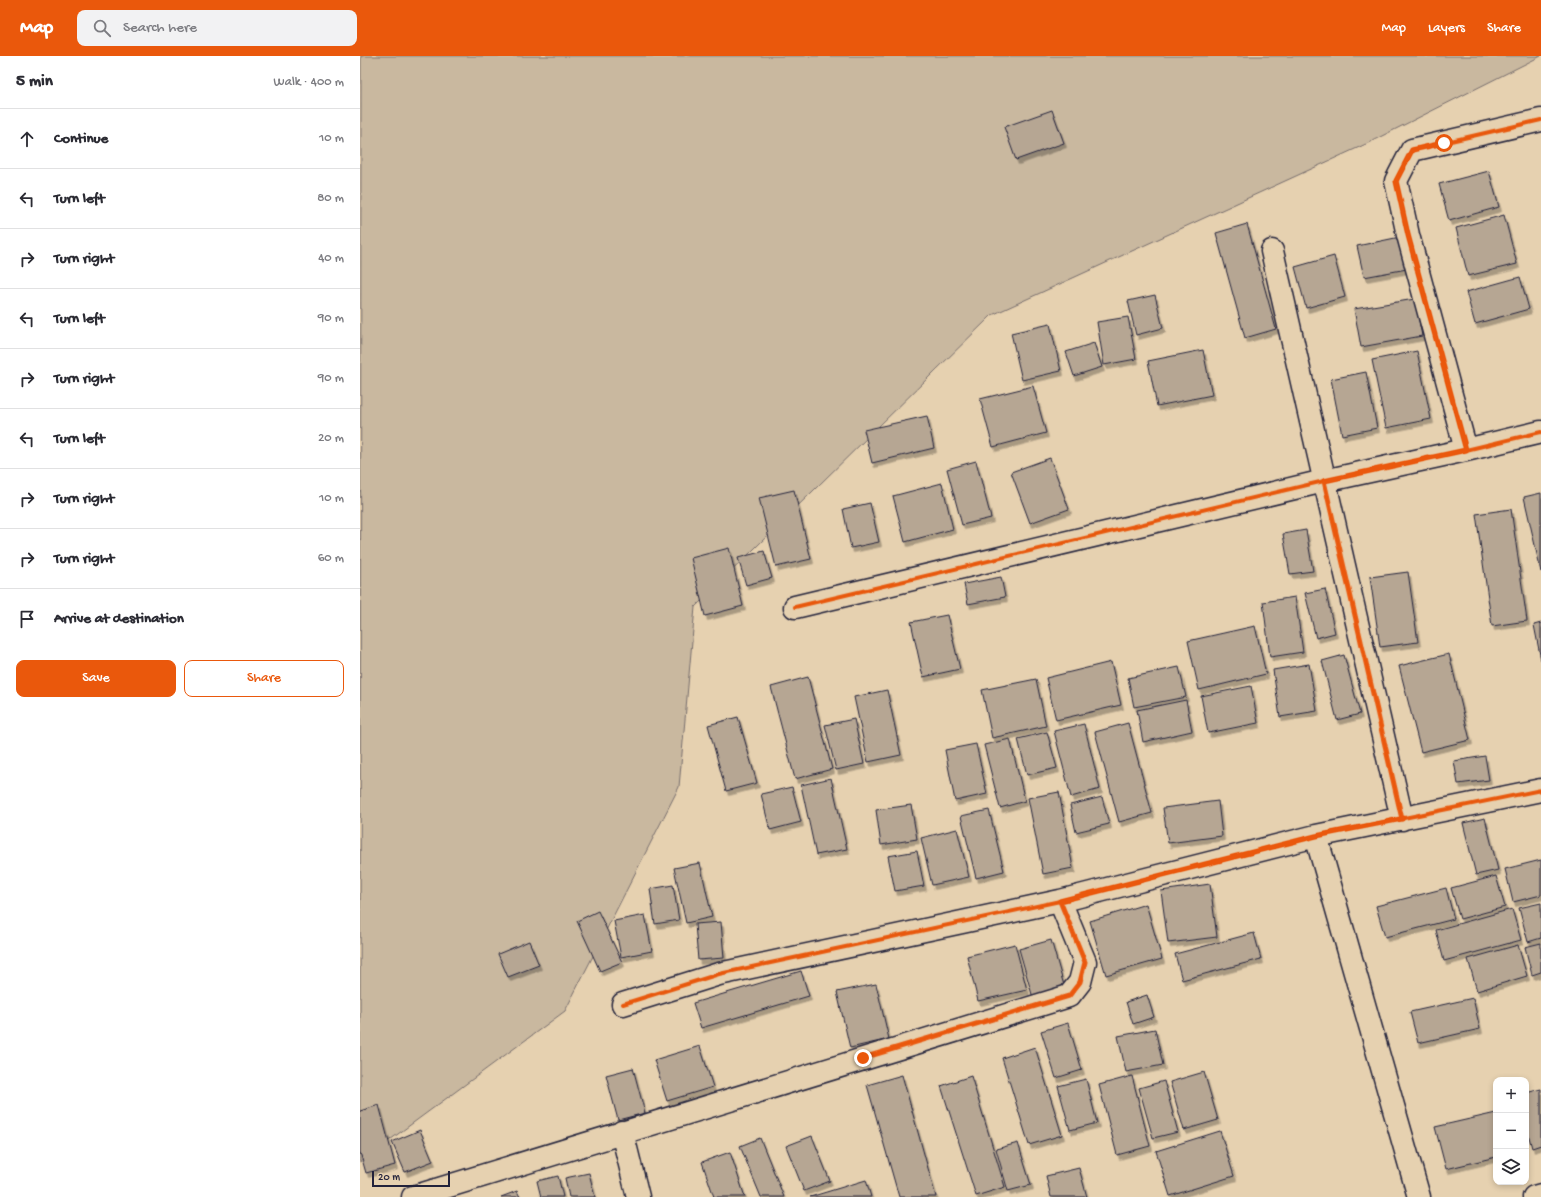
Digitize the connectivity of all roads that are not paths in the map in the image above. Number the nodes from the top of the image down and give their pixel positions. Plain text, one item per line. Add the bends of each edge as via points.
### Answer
1 (1541, 120) edge
2 (1272, 251) dead end
3 (1541, 432) edge
4 (1466, 450) junction
5 (1324, 481) junction
6 (795, 607) dead end
7 (1541, 790) edge
8 (1402, 819) junction
9 (1316, 836) junction
10 (1060, 901) junction
11 (623, 1004) dead end
12 (622, 1132) junction
13 (1541, 1195) edge
14 (413, 1197) edge
15 (638, 1197) edge
16 (1419, 1197) edge
17 (1534, 1197) edge

1 - 4 street via 1412,150 1396,181
2 - 5 street
3 - 4 street
4 - 5 street
5 - 6 street
5 - 8 street
7 - 8 street
8 - 9 street
9 - 10 street
9 - 16 street
10 - 11 street via 719,974
10 - 12 street via 1085,962 1080,982 1069,996
12 - 14 street
12 - 15 street
13 - 17 street

